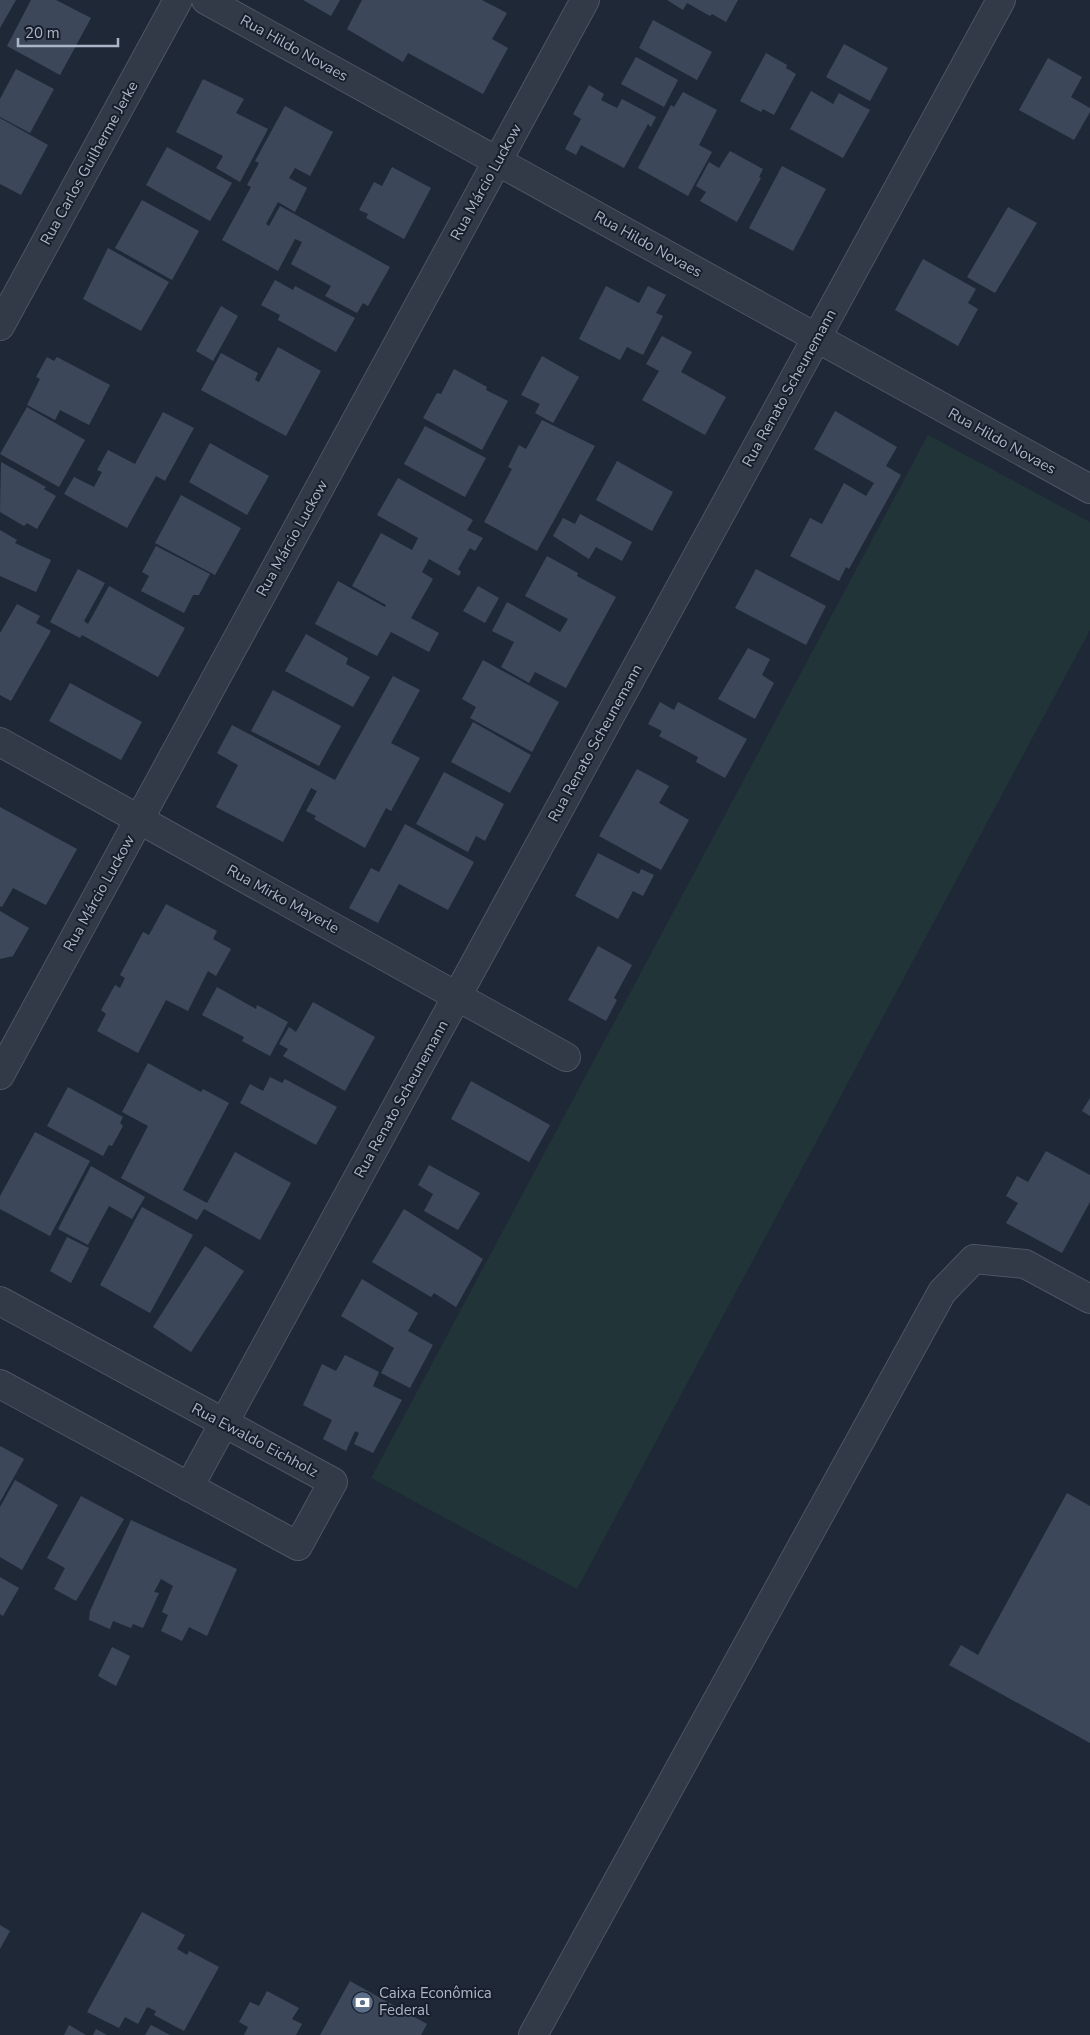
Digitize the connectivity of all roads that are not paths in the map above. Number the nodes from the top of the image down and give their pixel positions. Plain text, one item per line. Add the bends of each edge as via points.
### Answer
1 (178, 0) edge
2 (206, 0) edge
3 (585, 0) edge
4 (1000, 0) edge
5 (498, 161) junction
6 (0, 326) edge
7 (816, 338) junction
8 (1090, 489) edge
9 (0, 742) edge
10 (139, 819) junction
11 (457, 996) junction
12 (566, 1056) dead end
13 (0, 1075) edge
14 (1090, 1299) edge
15 (0, 1302) edge
16 (0, 1384) edge
17 (224, 1423) junction
18 (189, 1486) junction
19 (533, 2035) edge

1 - 6 street, Rua Carlos Guilherme Jerke
2 - 5 street, Rua Hildo Novaes
3 - 5 street, Rua Márcio Luckow
4 - 7 street, Rua Renato Scheunemann
5 - 7 street, Rua Hildo Novaes
5 - 10 street, Rua Márcio Luckow
7 - 8 street, Rua Hildo Novaes
7 - 11 street, Rua Renato Scheunemann
9 - 10 street, Rua Mirko Mayerle
10 - 11 street, Rua Mirko Mayerle
10 - 13 street, Rua Márcio Luckow
11 - 12 street, Rua Mirko Mayerle
11 - 17 street, Rua Renato Scheunemann
14 - 19 street via 1025,1264 974,1259 942,1292
15 - 17 street, Rua Ewaldo Eichholz
16 - 18 street, Rua Ewaldo Eichholz
17 - 18 street, Rua Renato Scheunemann
17 - 18 street, Rua Ewaldo Eichholz via 333,1482 298,1546

